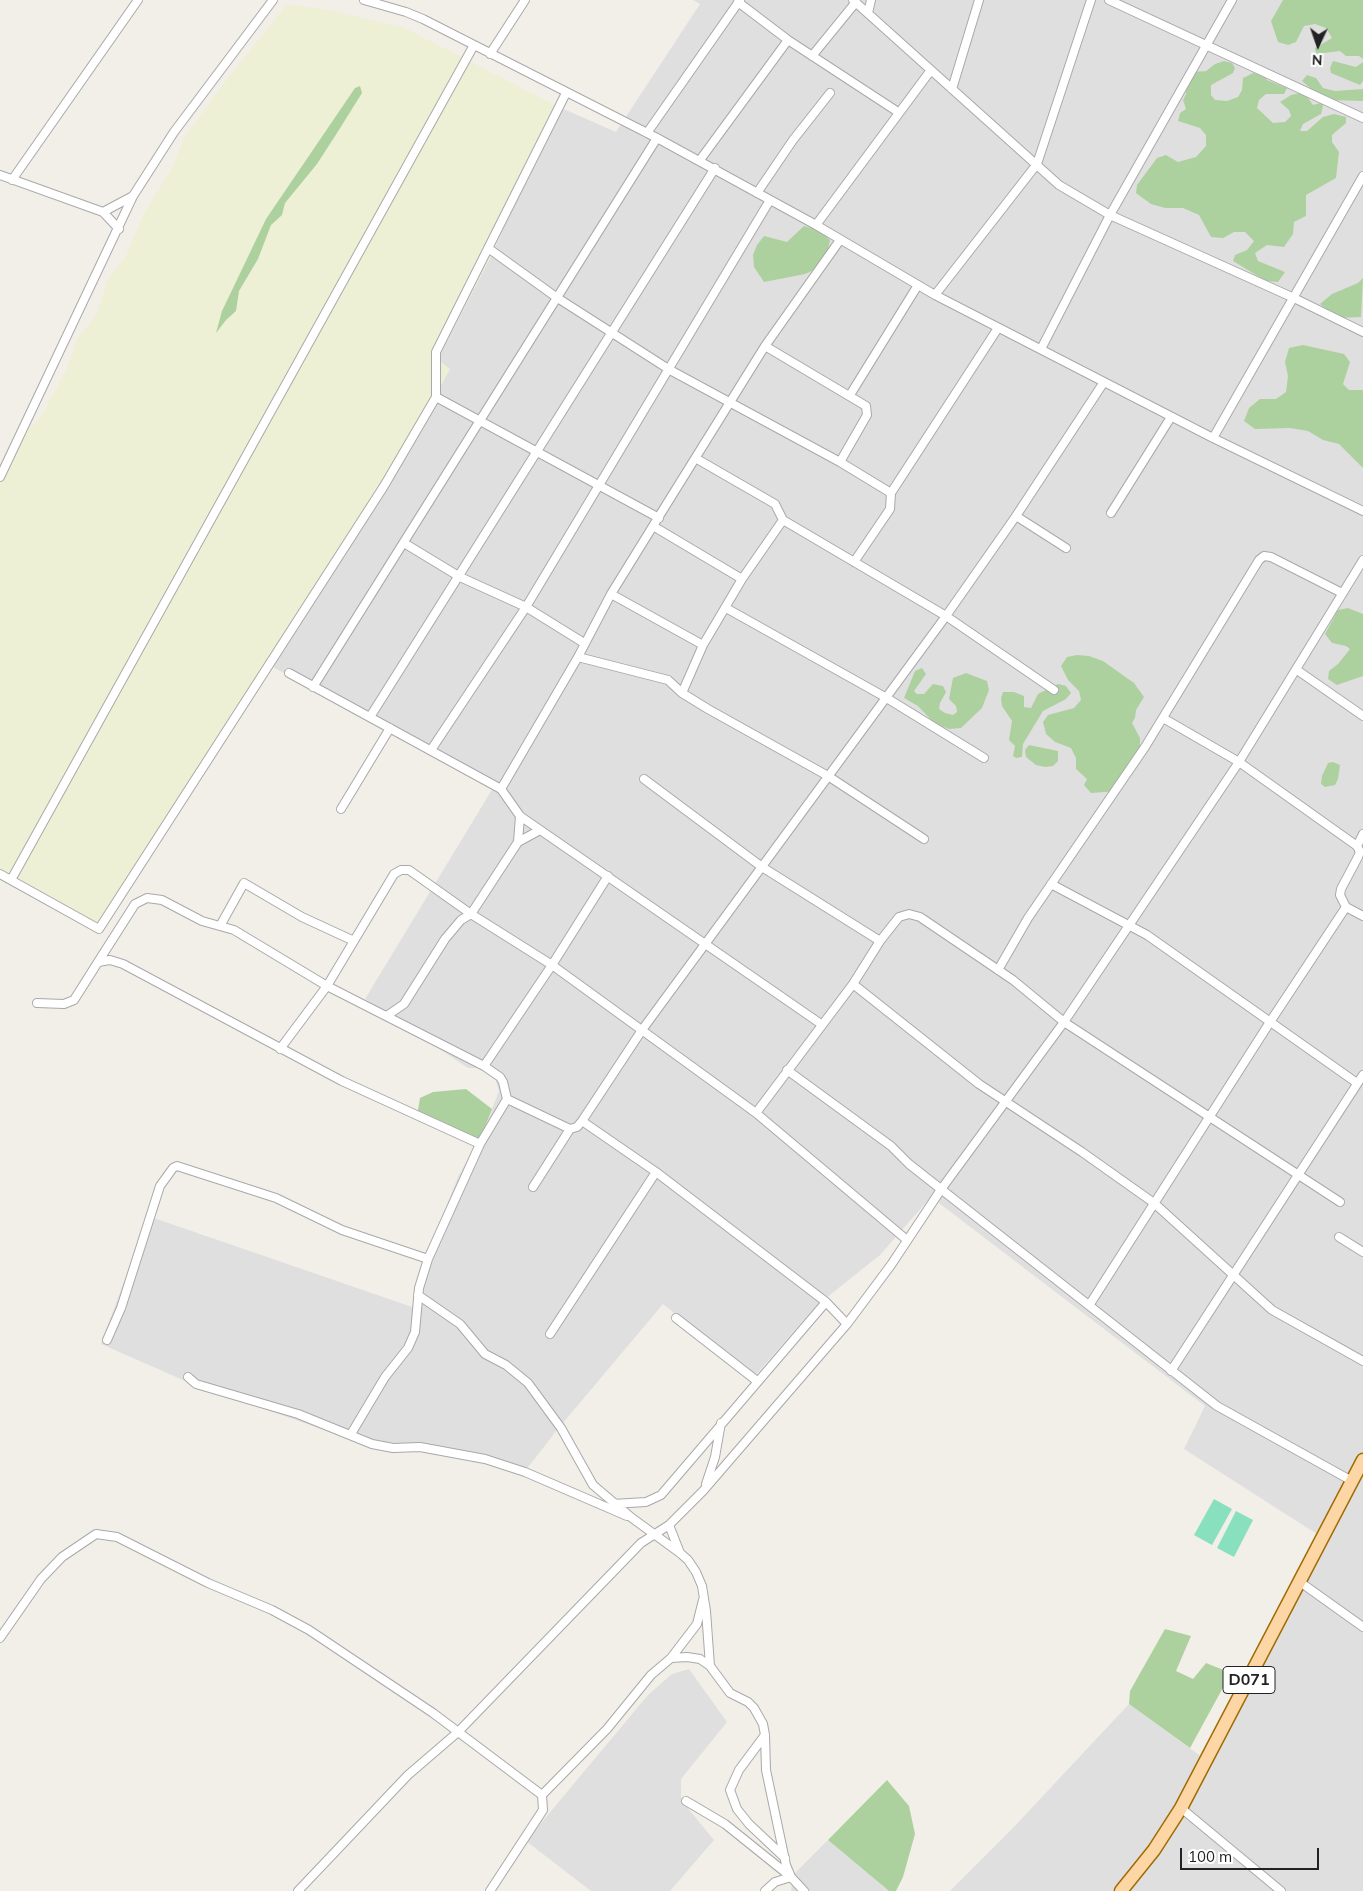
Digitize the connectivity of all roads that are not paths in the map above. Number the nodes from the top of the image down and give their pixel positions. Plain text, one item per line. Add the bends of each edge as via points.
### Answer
1 (138, 0) edge
2 (273, 0) edge
3 (364, 0) edge
4 (525, 0) edge
5 (871, 0) edge
6 (979, 0) edge
7 (1091, 0) edge
8 (1109, 0) edge
9 (1232, 0) edge
10 (739, 1) edge
11 (854, 1) edge
12 (868, 13) junction
13 (788, 40) junction
14 (474, 45) junction
15 (1206, 46) junction
16 (490, 54) junction
17 (812, 56) junction
18 (931, 70) junction
19 (952, 89) junction
20 (566, 93) junction
21 (830, 93) dead end
22 (898, 112) junction
23 (1363, 118) edge
24 (647, 133) junction
25 (657, 138) junction
26 (700, 160) junction
27 (1037, 164) junction
28 (715, 168) junction
29 (0, 175) edge
30 (1363, 176) edge
31 (12, 180) junction
32 (757, 193) junction
33 (133, 196) junction
34 (770, 200) junction
35 (102, 212) junction
36 (1110, 215) junction
37 (816, 225) junction
38 (119, 229) junction
39 (840, 240) junction
40 (488, 248) junction
41 (918, 284) junction
42 (935, 295) junction
43 (556, 297) junction
44 (1294, 298) junction
45 (998, 328) junction
46 (1363, 332) edge
47 (614, 334) junction
48 (765, 346) junction
49 (1041, 349) junction
50 (670, 370) junction
51 (1104, 382) junction
52 (850, 395) junction
53 (436, 397) junction
54 (731, 403) junction
55 (1171, 417) junction
56 (479, 422) junction
57 (1213, 438) junction
58 (538, 453) junction
59 (697, 459) junction
60 (840, 462) junction
61 (0, 477) edge
62 (600, 486) junction
63 (891, 493) junction
64 (1363, 511) edge
65 (1111, 513) dead end
66 (1016, 516) junction
67 (658, 518) junction
68 (783, 520) junction
69 (652, 526) junction
70 (404, 543) junction
71 (1066, 548) dead end
72 (1363, 560) edge
73 (854, 562) junction
74 (460, 577) junction
75 (742, 578) junction
76 (1342, 593) junction
77 (611, 594) junction
78 (526, 607) junction
79 (726, 608) junction
80 (946, 616) junction
81 (584, 643) junction
82 (703, 645) junction
83 (578, 657) junction
84 (1297, 670) junction
85 (289, 673) dead end
86 (313, 687) junction
87 (1054, 690) dead end
88 (682, 693) junction
89 (885, 696) junction
90 (1363, 716) edge
91 (370, 717) junction
92 (1163, 718) junction
93 (390, 728) junction
94 (431, 750) junction
95 (984, 758) dead end
96 (1239, 762) junction
97 (828, 776) junction
98 (644, 779) dead end
99 (502, 789) junction
100 (341, 809) dead end
101 (520, 816) junction
102 (540, 830) junction
103 (1363, 834) edge
104 (924, 839) dead end
105 (518, 842) junction
106 (1357, 846) junction
107 (762, 867) junction
108 (0, 874) edge
109 (608, 876) junction
110 (11, 880) junction
111 (1051, 884) junction
112 (1346, 907) junction
113 (471, 914) junction
114 (1363, 916) edge
115 (1128, 924) junction
116 (220, 926) junction
117 (99, 929) junction
118 (113, 938) junction
119 (354, 941) junction
120 (880, 941) junction
121 (706, 945) junction
122 (98, 962) junction
123 (552, 965) junction
124 (998, 970) junction
125 (853, 984) junction
126 (327, 986) junction
127 (37, 1003) dead end
128 (388, 1015) junction
129 (1064, 1022) junction
130 (1270, 1022) junction
131 (821, 1024) junction
132 (642, 1030) junction
133 (280, 1049) junction
134 (484, 1066) junction
135 (787, 1070) junction
136 (1363, 1075) edge
137 (1357, 1083) junction
138 (506, 1098) junction
139 (1008, 1102) junction
140 (756, 1113) junction
141 (1209, 1117) junction
142 (582, 1121) junction
143 (570, 1128) junction
144 (480, 1144) junction
145 (656, 1172) junction
146 (1297, 1174) junction
147 (533, 1186) dead end
148 (942, 1188) junction
149 (1340, 1202) dead end
150 (1154, 1203) junction
151 (1339, 1238) dead end
152 (907, 1240) junction
153 (1363, 1252) edge
154 (428, 1259) junction
155 (1232, 1275) junction
156 (418, 1296) junction
157 (826, 1302) junction
158 (1090, 1304) junction
159 (676, 1318) dead end
160 (847, 1324) junction
161 (550, 1334) dead end
162 (107, 1340) dead end
163 (1363, 1361) edge
164 (1171, 1371) junction
165 (188, 1377) dead end
166 (757, 1381) junction
167 (721, 1423) junction
168 (351, 1434) junction
169 (1363, 1460) edge
170 (1352, 1481) junction
171 (703, 1491) junction
172 (616, 1504) junction
173 (598, 1505) junction
174 (632, 1518) junction
175 (669, 1525) junction
176 (655, 1535) junction
177 (680, 1553) junction
178 (1300, 1582) junction
179 (704, 1597) junction
180 (1363, 1628) edge
181 (0, 1638) edge
182 (671, 1658) junction
183 (710, 1666) junction
184 (458, 1732) junction
185 (765, 1735) junction
186 (542, 1796) junction
187 (686, 1801) dead end
188 (1181, 1808) junction
189 (785, 1858) junction
190 (791, 1877) junction
191 (298, 1891) edge
192 (490, 1891) edge
193 (766, 1891) edge
194 (804, 1891) edge
195 (1121, 1891) edge
196 (1282, 1891) edge

1 - 31 street
2 - 33 street via 174,132
3 - 14 street via 406,12
4 - 16 street
5 - 12 street
6 - 19 street
7 - 27 street
8 - 15 street
9 - 15 street
10 - 13 street
10 - 24 street
11 - 12 street
11 - 17 street
12 - 18 street
13 - 17 street
13 - 26 street
14 - 16 street
14 - 110 street
15 - 23 street
15 - 36 street
16 - 20 street
17 - 22 street
18 - 19 street
18 - 22 street
19 - 27 street
20 - 24 street
20 - 40 street
21 - 32 street
22 - 37 street
24 - 25 street
25 - 26 street
25 - 43 street
26 - 28 street
27 - 36 street via 1060,184
27 - 42 street
28 - 32 street
28 - 47 street
29 - 31 street
30 - 44 street
31 - 35 street
32 - 34 street
33 - 35 street
33 - 38 street
34 - 37 street
34 - 50 street
35 - 38 street
36 - 44 street
36 - 49 street
37 - 39 street
38 - 61 street
39 - 41 street
39 - 48 street
40 - 43 street
40 - 53 street via 436,352
41 - 42 street
41 - 52 street
42 - 45 street
43 - 47 street
43 - 56 street
44 - 46 street
44 - 57 street
45 - 49 street
45 - 63 street
47 - 50 street
47 - 58 street
48 - 52 street
48 - 54 street
49 - 51 street
50 - 54 street
50 - 62 street
51 - 55 street
51 - 66 street
52 - 60 street via 866,406 867,415
53 - 56 street
53 - 117 street via 368,510
54 - 59 street
54 - 60 street
55 - 57 street
55 - 65 street
56 - 58 street
56 - 70 street
57 - 64 street
58 - 62 street
58 - 74 street
59 - 67 street
59 - 68 street via 775,504
60 - 63 street
62 - 67 street
62 - 78 street
63 - 73 street via 890,509
66 - 71 street
66 - 80 street
67 - 69 street
68 - 73 street
68 - 75 street
69 - 75 street
69 - 77 street
70 - 74 street
70 - 86 street
72 - 76 street
73 - 80 street
74 - 78 street
74 - 91 street
75 - 79 street
76 - 84 street
76 - 92 street via 1264,556
77 - 81 street
77 - 82 street
78 - 81 street
78 - 94 street
79 - 82 street
79 - 89 street
80 - 87 street
80 - 89 street
81 - 83 street
82 - 88 street
83 - 88 street via 668,680
83 - 99 street
84 - 90 street
84 - 96 street
85 - 86 street
86 - 91 street
88 - 97 street
89 - 95 street
89 - 97 street
91 - 93 street
92 - 96 street
92 - 111 street
93 - 94 street
93 - 100 street
94 - 99 street
96 - 106 street
96 - 115 street
97 - 104 street
97 - 107 street
98 - 107 street
99 - 101 street
101 - 102 street
101 - 105 street
102 - 105 street
102 - 109 street
103 - 106 street
105 - 113 street
106 - 112 street via 1360,852 1341,889 1340,895
107 - 120 street
107 - 121 street
108 - 110 street
109 - 121 street
109 - 123 street
110 - 117 street
111 - 115 street
111 - 124 street
112 - 114 street
112 - 130 street
113 - 119 street via 409,870 401,870 394,874
113 - 123 street
113 - 128 street via 461,920 445,939 404,1004
115 - 129 street
115 - 130 street
116 - 118 street via 202,921 162,900 147,898 135,904
116 - 119 street via 244,883 302,917
116 - 126 street via 234,930
117 - 118 street
118 - 122 street
119 - 126 street
120 - 124 street via 899,917 910,914 920,917
120 - 125 street
121 - 131 street
121 - 132 street
122 - 127 street via 74,1000 64,1004
122 - 133 street via 110,960 124,964
123 - 132 street
123 - 134 street
124 - 129 street
125 - 131 street
125 - 139 street via 979,1084
126 - 128 street
126 - 133 street
128 - 134 street
129 - 139 street
129 - 141 street
130 - 137 street
130 - 141 street
131 - 135 street
132 - 140 street
132 - 142 street
133 - 144 street
134 - 138 street via 500,1077
135 - 140 street
135 - 148 street via 870,1130
136 - 137 street
137 - 146 street
138 - 143 street
138 - 144 street
139 - 148 street
139 - 150 street
140 - 152 street
141 - 146 street
141 - 150 street
142 - 143 street via 577,1127
142 - 145 street
143 - 147 street
144 - 154 street
145 - 157 street
145 - 161 street
146 - 149 street
146 - 155 street via 1268,1224
148 - 152 street
148 - 158 street
150 - 155 street
150 - 158 street
151 - 153 street
152 - 160 street
154 - 156 street
154 - 162 street via 342,1230 276,1198 177,1166 160,1186 121,1308
155 - 163 street via 1272,1310
155 - 164 street
156 - 168 street via 415,1332 408,1348 385,1377
156 - 172 street via 460,1324 485,1354 528,1383 561,1428 593,1485
157 - 160 street
157 - 166 street
158 - 164 street
159 - 166 street
160 - 171 street
164 - 170 street via 1217,1406
165 - 168 street via 196,1384 298,1414
166 - 167 street
167 - 171 street via 715,1457
167 - 172 street via 661,1495 646,1502
168 - 173 street via 372,1444 393,1448 428,1448 485,1459 524,1472
169 - 170 main road, D071
170 - 178 main road, D071
171 - 175 street
172 - 173 street
172 - 174 street
173 - 174 street
174 - 176 street
175 - 176 street
175 - 177 street
176 - 177 street
176 - 184 street via 641,1543
177 - 179 street via 696,1572
178 - 180 street
178 - 188 main road, D071
179 - 182 street via 697,1624
179 - 183 street
181 - 184 street via 41,1580 62,1557 96,1534 116,1538 308,1630
182 - 183 street via 687,1656
182 - 186 street via 651,1675 607,1729
183 - 185 street via 730,1693 754,1708
184 - 186 street
184 - 191 street via 408,1775
185 - 189 street via 766,1770
185 - 189 street via 739,1770 730,1790 737,1809 749,1824
186 - 192 street via 543,1810
187 - 190 street via 725,1824
188 - 195 main road, D071 via 1154,1850
188 - 196 street
189 - 190 street
190 - 193 street via 775,1882
190 - 194 street

